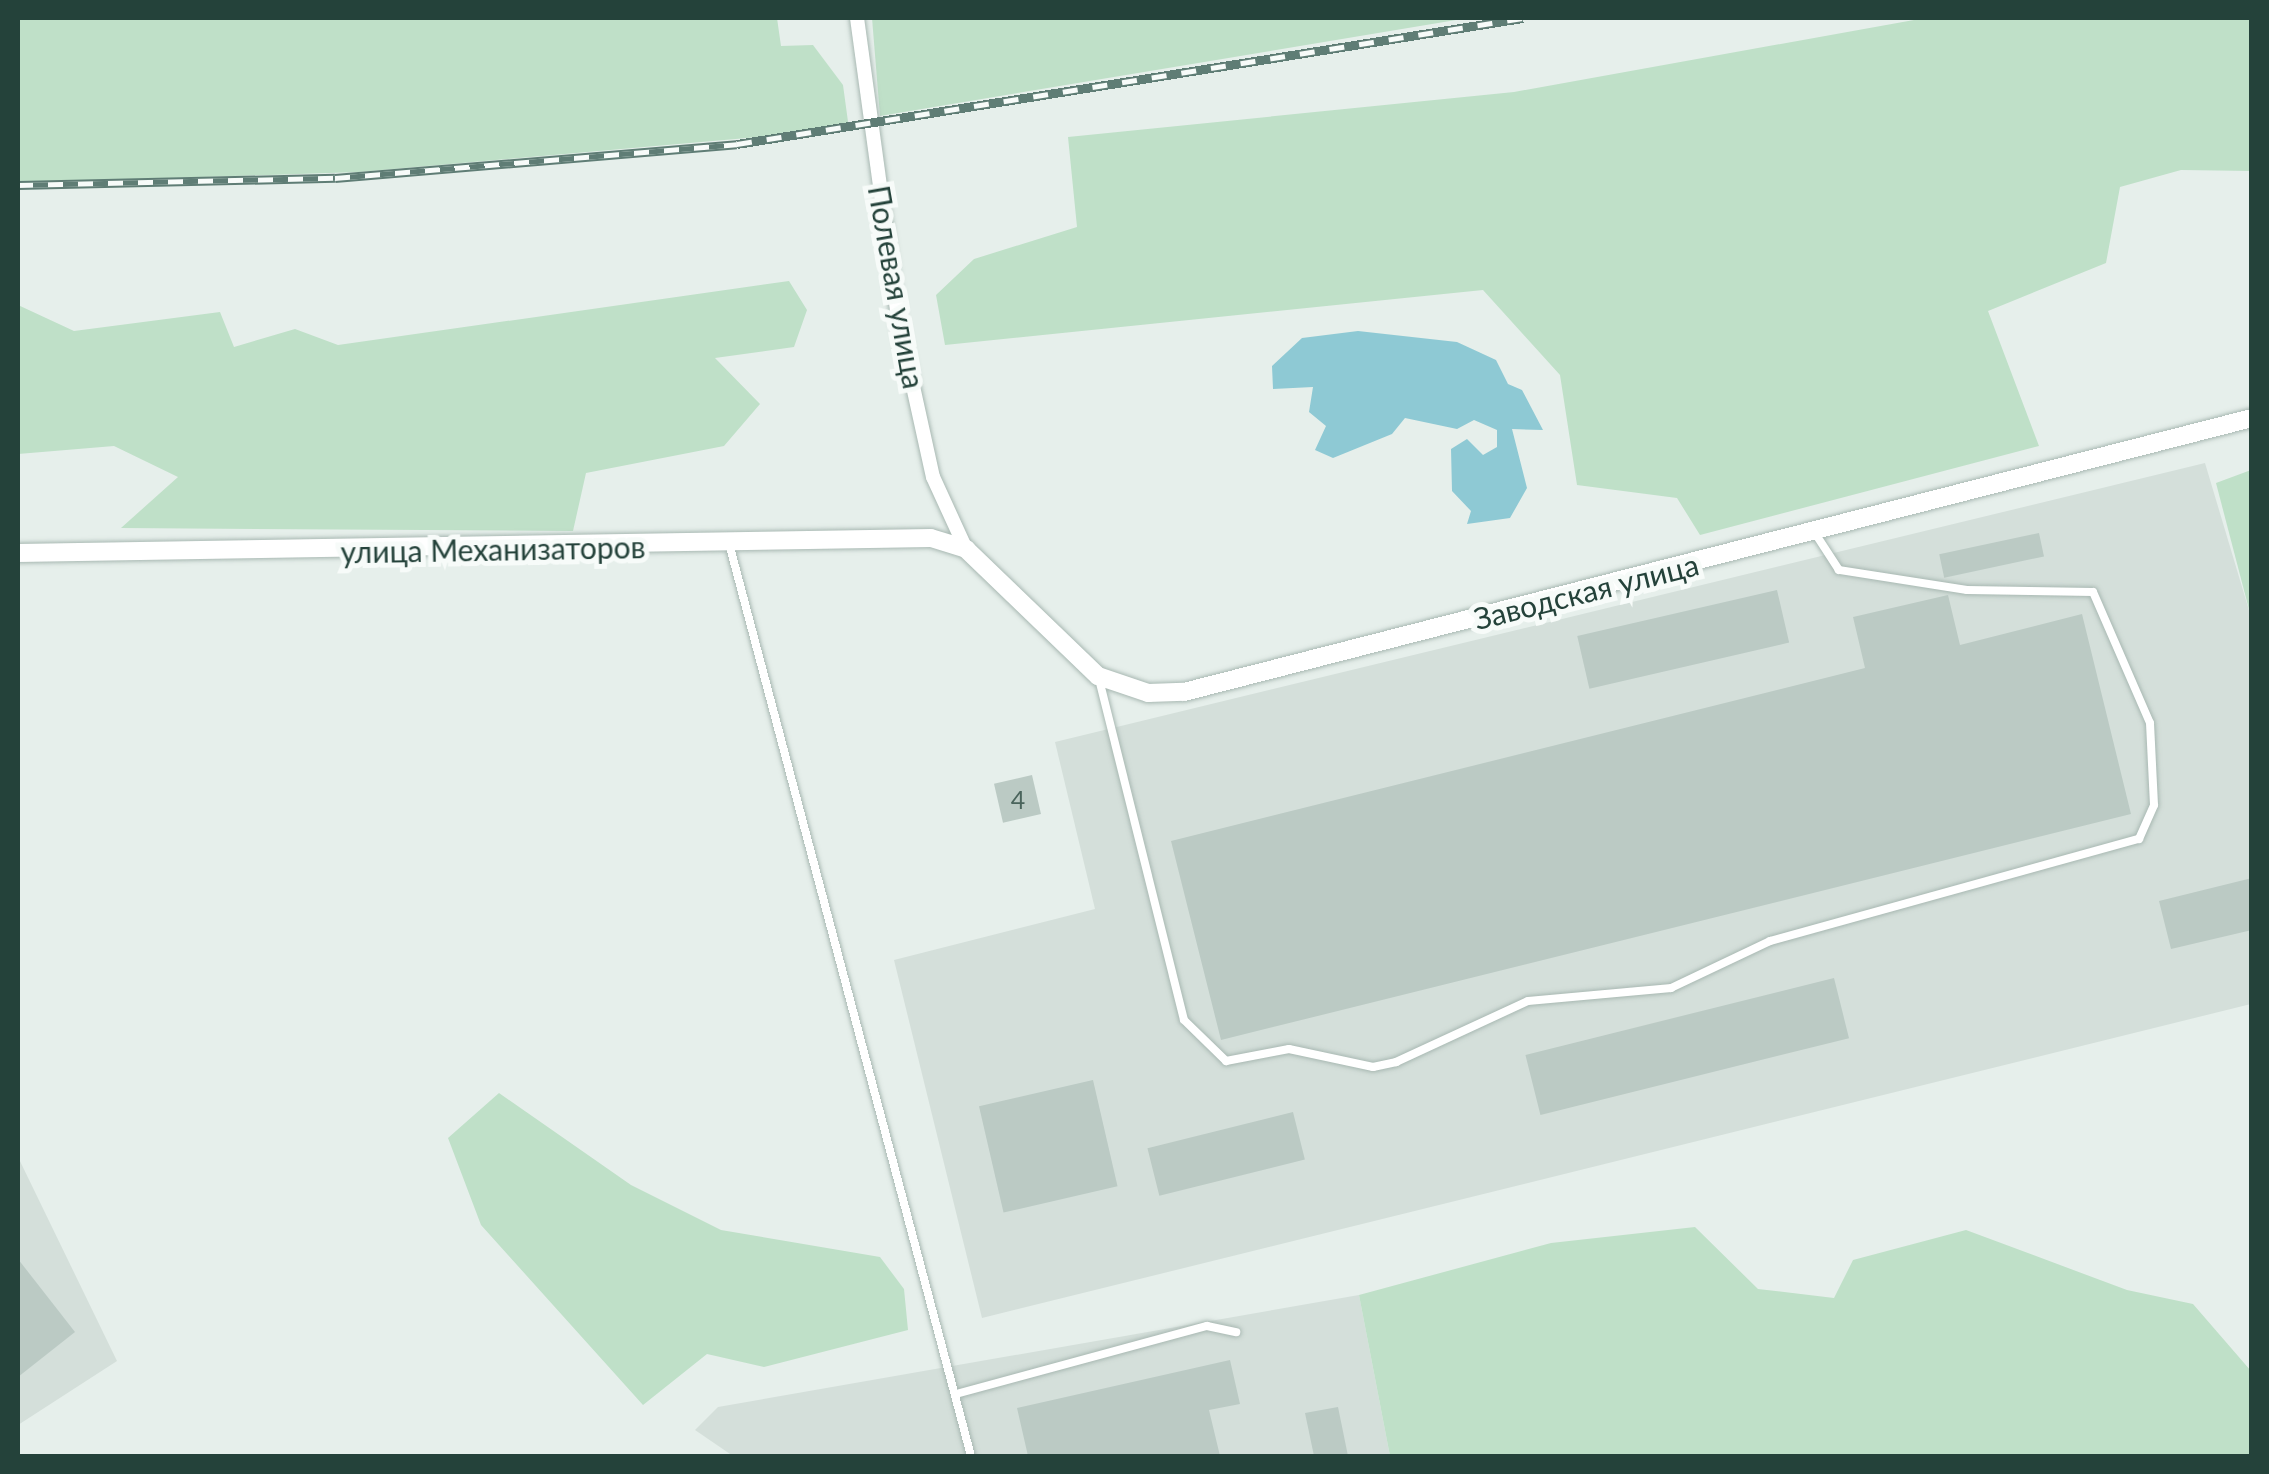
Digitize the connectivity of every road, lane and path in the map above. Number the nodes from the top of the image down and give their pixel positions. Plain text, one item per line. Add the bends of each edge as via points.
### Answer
1 (857, 18) edge
2 (2252, 418) edge
3 (1815, 533) junction
4 (730, 547) junction
5 (966, 549) junction
6 (18, 553) edge
7 (1098, 676) junction
8 (1236, 1332) dead end
9 (956, 1394) junction
10 (971, 1456) edge

1 - 5 street, Полевая улица via 898,318 933,478
2 - 3 street, Заводская улица
3 - 7 street, Заводская улица via 1226,684 1148,692
3 - 7 lane via 1838,570 1968,590 2093,592 2150,723 2154,805 2139,839 1770,941 1671,988 1528,1000 1385,1064 1289,1049 1226,1061 1184,1020
4 - 5 street, улица Механизаторов via 932,538
4 - 6 street, улица Механизаторов
4 - 9 lane
5 - 7 street, Заводская улица
8 - 9 lane via 1207,1326
9 - 10 lane

